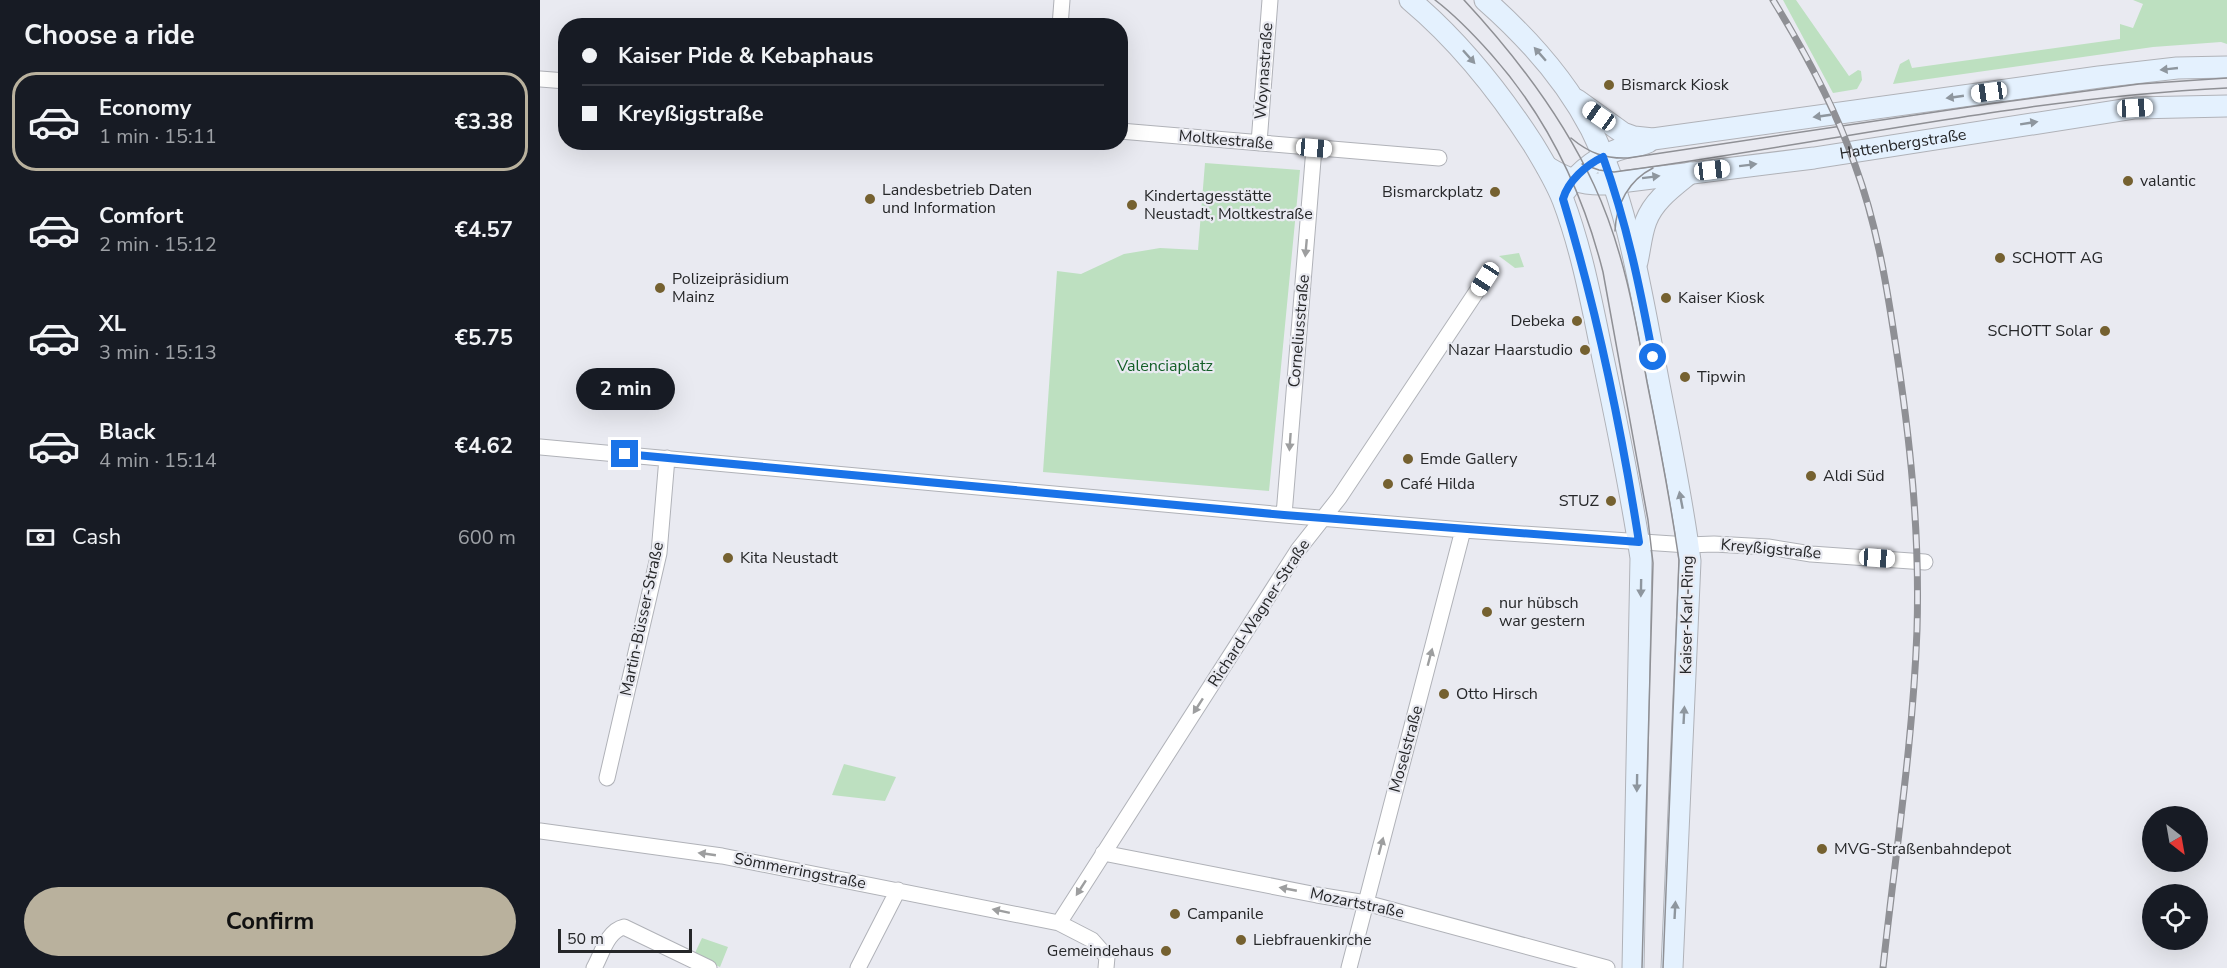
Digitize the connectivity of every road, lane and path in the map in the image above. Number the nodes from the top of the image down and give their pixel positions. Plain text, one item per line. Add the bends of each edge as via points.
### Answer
1 (1062, 0) edge
2 (1270, 0) edge
3 (1410, 0) edge
4 (1485, 0) edge
5 (1061, 18) edge
6 (2227, 66) edge
7 (540, 78) edge
8 (558, 80) edge
9 (1568, 92) junction
10 (2227, 106) edge
11 (1128, 132) edge
12 (1653, 139) junction
13 (1259, 143) junction
14 (1314, 148) junction
15 (1603, 157) junction
16 (1439, 158) dead end
17 (1547, 167) junction
18 (1690, 173) junction
19 (1574, 180) junction
20 (1612, 183) junction
21 (1563, 199) junction
22 (1636, 266) junction
23 (1485, 279) dead end
24 (540, 447) edge
25 (667, 458) junction
26 (1284, 515) junction
27 (1323, 518) junction
28 (1463, 530) junction
29 (1639, 542) junction
30 (1688, 545) junction
31 (1925, 562) dead end
32 (607, 778) dead end
33 (540, 831) edge
34 (1103, 853) junction
35 (898, 890) junction
36 (1366, 903) junction
37 (1059, 923) junction
38 (594, 968) edge
39 (709, 968) edge
40 (858, 968) edge
41 (1106, 968) edge
42 (1349, 968) edge
43 (1607, 968) edge
44 (1633, 968) edge
45 (1672, 968) edge

1 - 5 street
2 - 13 street, Woynastraße
3 -> 17 street via 1479,68
9 -> 4 street via 1551,66
6 -> 12 street via 2099,76
7 - 8 street
9 - 12 street via 1623,133
9 - 15 street
18 -> 10 street, Hattenbergstraße via 1814,158 2135,108
11 - 13 street, Moltkestraße
12 - 15 street
13 - 14 street, Moltkestraße
14 - 16 street, Moltkestraße
14 -> 26 street, Corneliusstraße
15 - 19 street
15 - 20 street
17 - 19 street
17 - 21 street
20 -> 18 street
18 - 22 street via 1653,208 1646,221
19 - 20 street
19 - 21 street
20 - 22 street
21 - 29 street via 1588,283
30 -> 22 street, Kaiser-Karl-Ring
23 - 27 street, Richard-Wagner-Straße
24 - 25 street, Kreyßigstraße
25 - 26 street, Kreyßigstraße
25 - 32 street, Martin-Büsser-Straße via 659,553
26 - 27 street, Kreyßigstraße
27 - 28 street, Kreyßigstraße
27 -> 34 street, Richard-Wagner-Straße via 1298,550
28 - 29 street, Kreyßigstraße
36 -> 28 street, Moselstraße
29 - 30 street, Kreyßigstraße
29 -> 44 street via 1642,575
30 - 31 street, Kreyßigstraße via 1768,547
45 -> 30 street, Kaiser-Karl-Ring via 1690,578
35 -> 33 street, Sömmerringstraße via 722,856
36 -> 34 street, Mozartstraße
34 -> 37 street, Richard-Wagner-Straße
37 -> 35 street, Sömmerringstraße
35 - 40 street
36 - 42 street, Moselstraße
36 - 43 street, Mozartstraße
37 - 41 street, Sömmerringstraße via 1092,940 1107,957
38 - 39 street via 611,935 624,927

